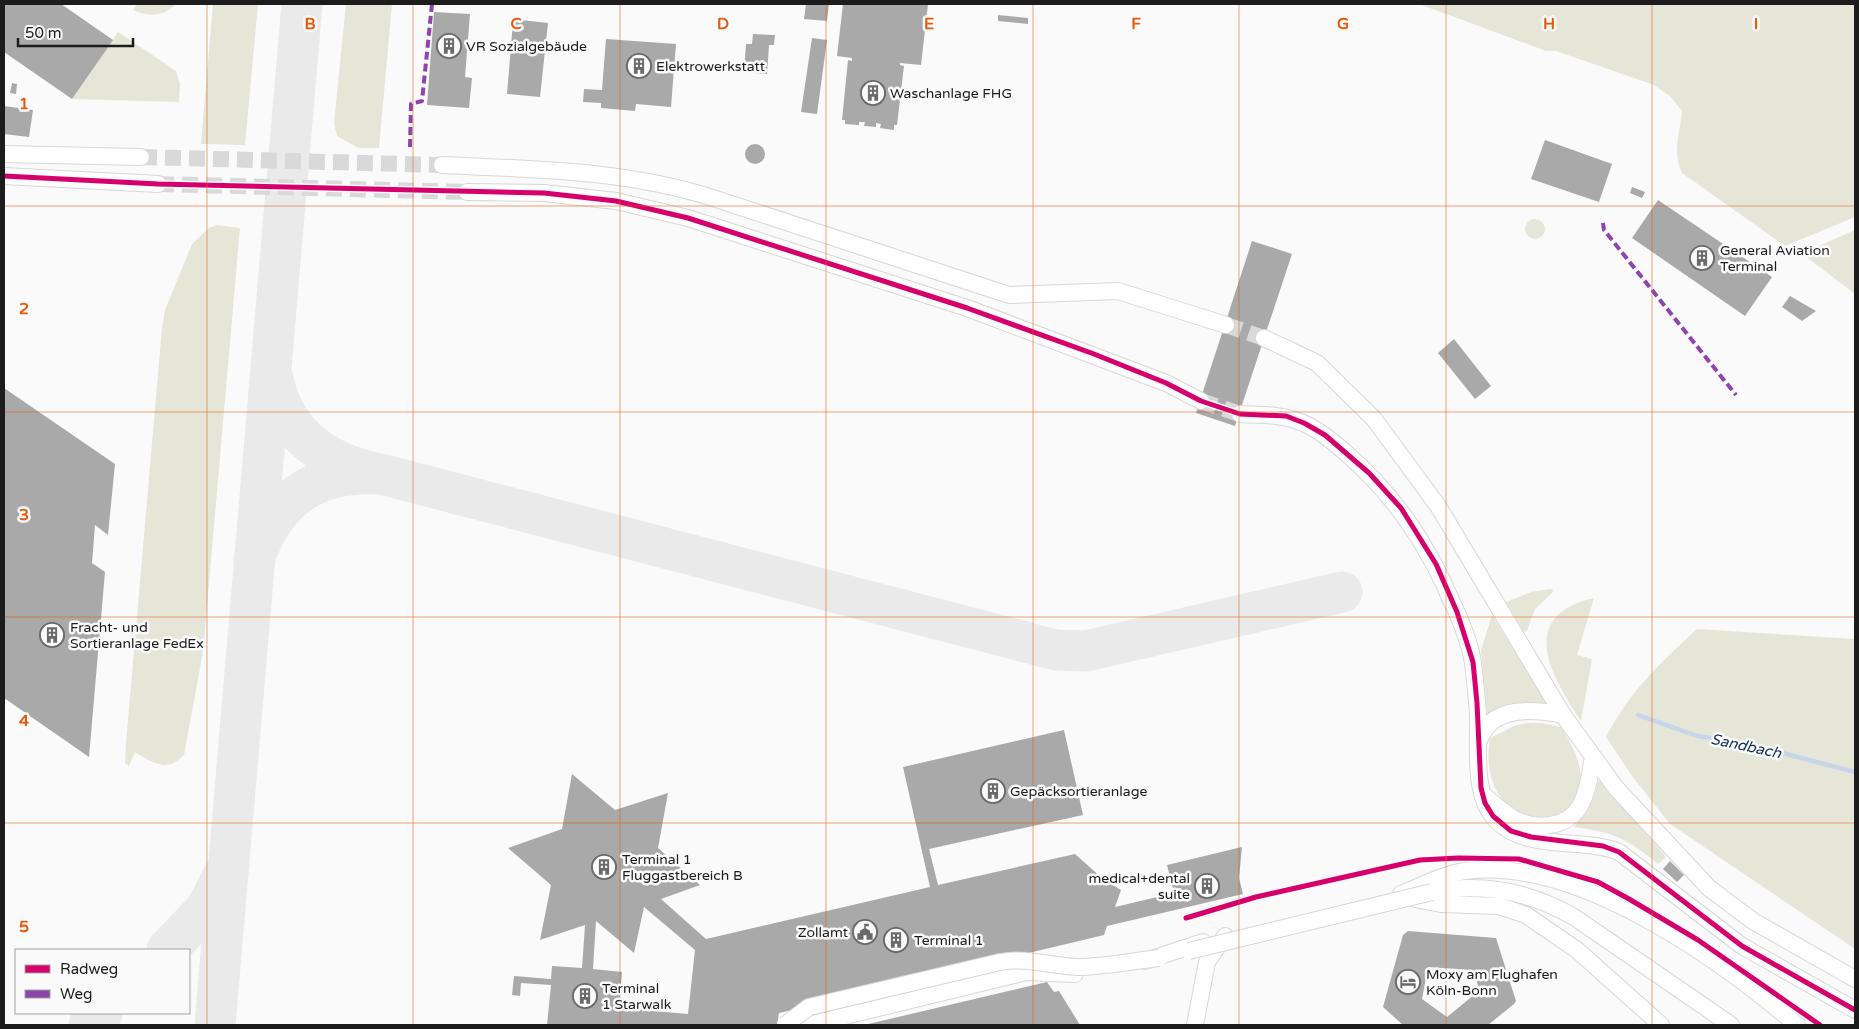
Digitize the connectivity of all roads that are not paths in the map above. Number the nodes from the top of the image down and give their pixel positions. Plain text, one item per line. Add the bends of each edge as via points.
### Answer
1 (4, 154) edge
2 (141, 157) tunnel mouth
3 (442, 165) tunnel mouth
4 (4, 176) edge
5 (158, 184) tunnel mouth
6 (467, 192) tunnel mouth
7 (1226, 325) tunnel mouth
8 (1264, 338) tunnel mouth
9 (1201, 401) tunnel mouth
10 (1240, 414) tunnel mouth
11 (1563, 715) junction
12 (1479, 743) junction
13 (1593, 757) junction
14 (1483, 794) junction
15 (1709, 888) junction
16 (1398, 895) junction
17 (1686, 904) junction
18 (1226, 934) junction
19 (1855, 979) edge
20 (1855, 1010) edge
21 (1711, 1011) junction
22 (813, 1024) edge
23 (785, 1025) edge
24 (1195, 1025) edge
25 (1660, 1025) edge
26 (1731, 1025) edge
27 (1745, 1025) edge
28 (1797, 1025) edge

1 - 2 street
3 - 7 street via 618,176 674,187 1009,295 1118,291
4 - 5 street
6 - 9 street via 544,193 616,201 688,218 976,311 1157,379
8 - 11 street via 1317,363 1374,419 1438,506
10 - 12 street via 1286,416 1325,435 1369,473 1401,508 1436,564 1468,642 1473,662
11 - 12 street via 1533,710 1509,714 1487,725
11 - 13 street
12 - 14 street
13 - 14 street via 1581,805 1573,816 1563,822 1540,826 1522,822 1512,818
13 - 15 street via 1616,788
14 - 17 street via 1493,816 1511,831 1549,841 1603,846 1619,852
15 - 17 street via 1693,893
15 - 19 street via 1754,921
16 - 18 street
16 - 25 street via 1441,904 1499,906 1526,915 1577,950
16 - 28 street via 1464,872 1490,870 1540,876 1588,892 1635,913 1758,992
17 - 20 street via 1742,946
18 - 22 street via 1093,974 1026,972
18 - 24 street via 1207,962
21 - 23 street, bridge via 1553,905 1516,892 1466,888 1432,892 1159,958 1100,966 1059,966 1025,959 1000,962 809,1008
21 - 26 street
21 - 27 street

